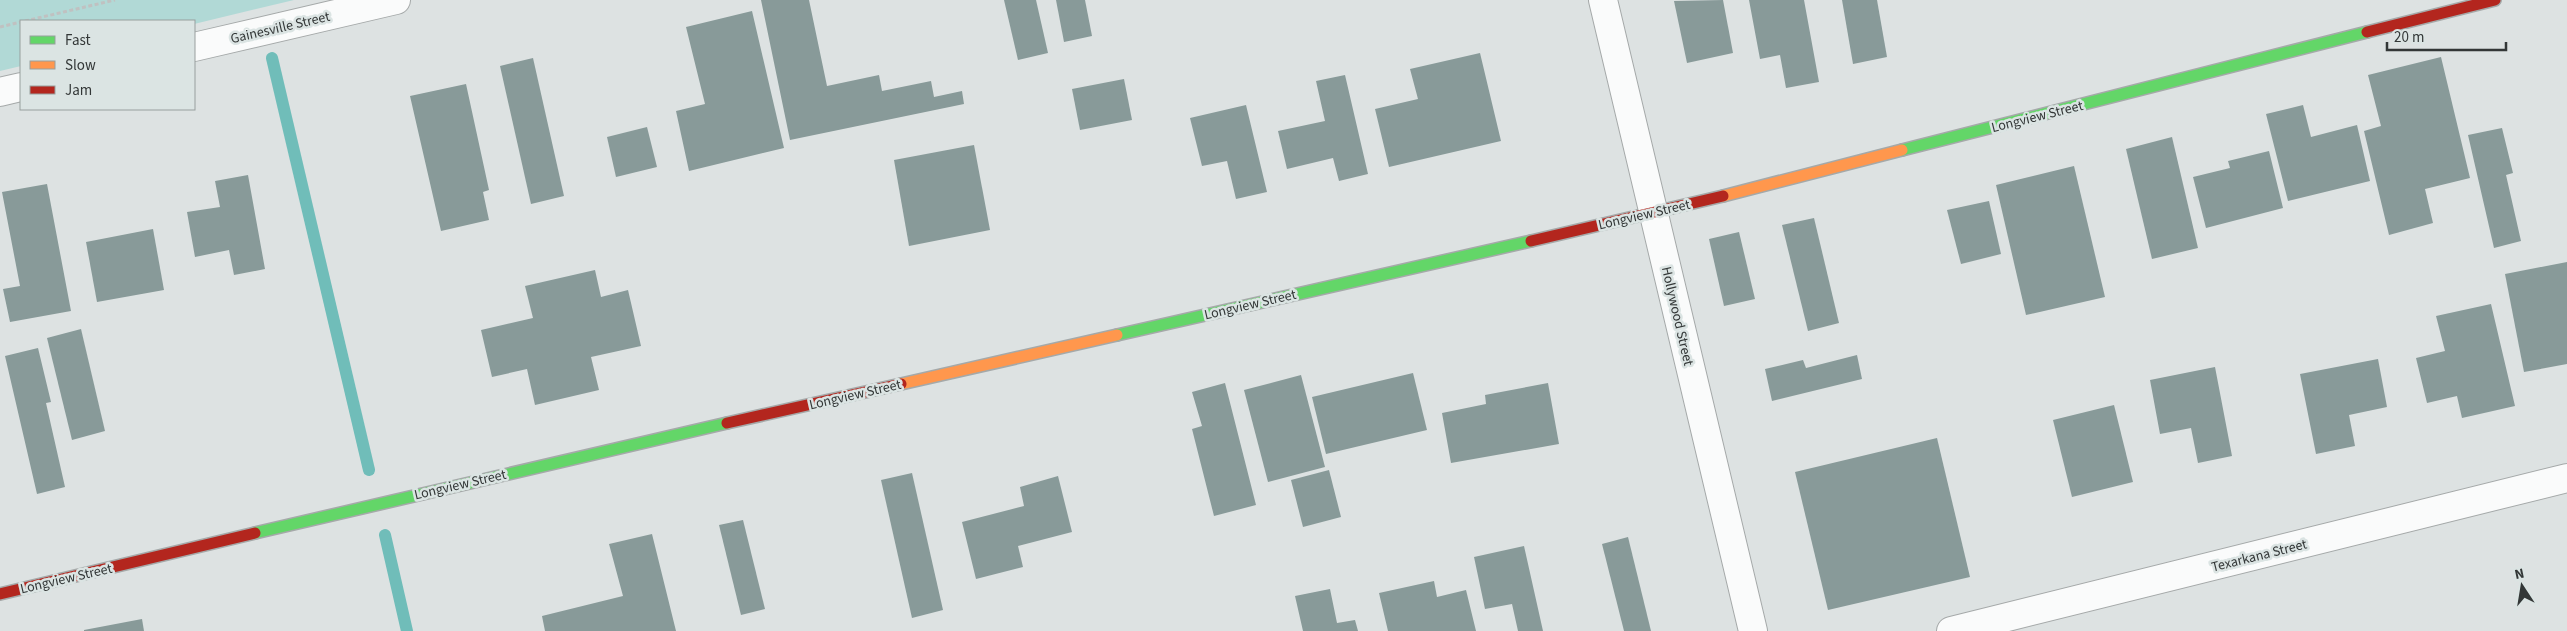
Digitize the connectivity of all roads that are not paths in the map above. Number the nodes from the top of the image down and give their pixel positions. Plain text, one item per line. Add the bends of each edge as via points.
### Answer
1 (396, 0) edge
2 (1603, 0) edge
3 (2496, 0) edge
4 (195, 47) edge
5 (20, 88) edge
6 (0, 92) edge
7 (1654, 212) junction
8 (2567, 478) edge
9 (0, 594) edge
10 (1752, 631) edge
11 (1951, 631) edge

1 - 4 street, Gainesville Street
2 - 7 street, Hollywood Street
3 - 7 street, Longview Street
5 - 6 street
7 - 9 street, Longview Street via 453,485
7 - 10 street, Hollywood Street
8 - 11 street, Texarkana Street

